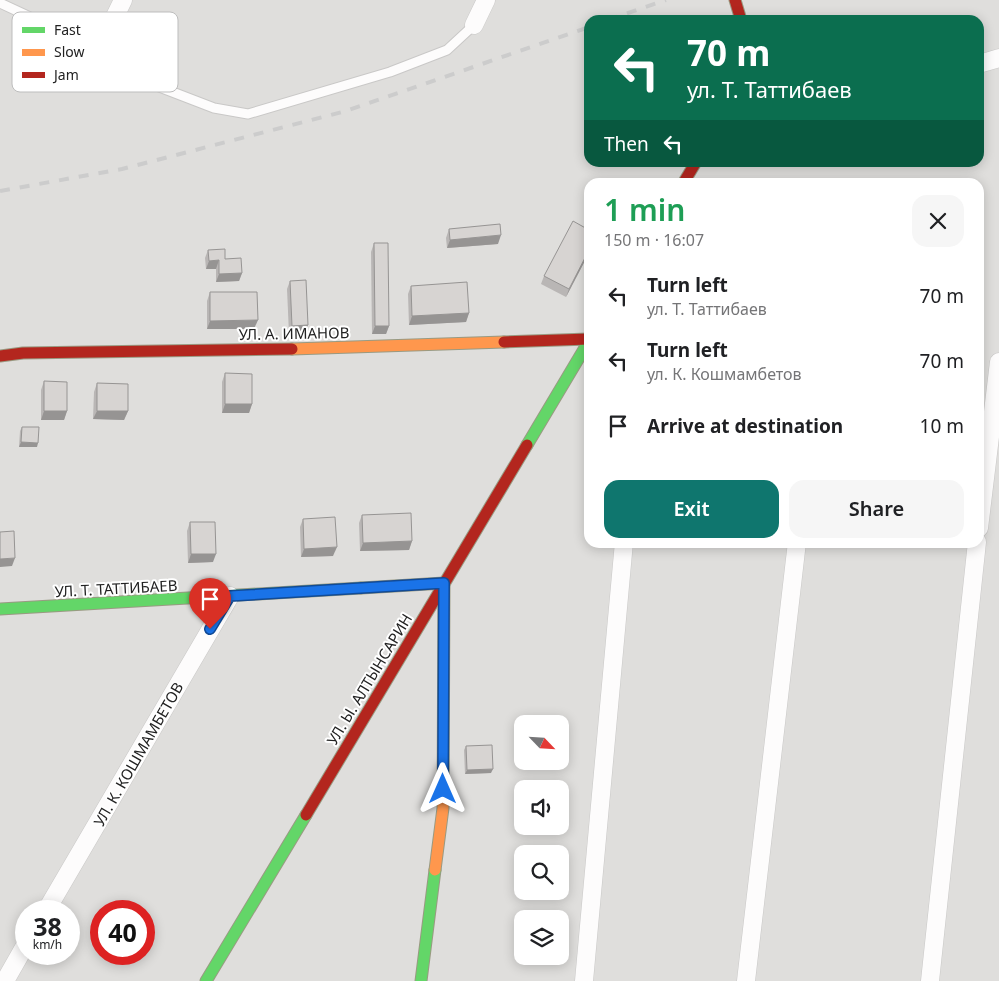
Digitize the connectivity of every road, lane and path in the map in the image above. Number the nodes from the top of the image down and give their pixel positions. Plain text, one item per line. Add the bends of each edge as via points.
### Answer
1 (123, 0) edge
2 (486, 0) edge
3 (735, 0) edge
4 (0, 3) edge
5 (20, 12) edge
6 (117, 12) edge
7 (740, 15) edge
8 (474, 25) joint
9 (999, 58) edge
10 (984, 62) edge
11 (172, 92) edge
12 (693, 167) edge
13 (686, 178) edge
14 (584, 340) edge
15 (0, 356) edge
16 (584, 357) edge
17 (999, 362) edge
18 (580, 371) edge
19 (990, 413) edge
20 (984, 476) edge
21 (623, 548) edge
22 (796, 548) edge
23 (976, 548) edge
24 (444, 583) junction
25 (230, 596) junction
26 (0, 609) edge
27 (52, 900) edge
28 (15, 963) edge
29 (5, 981) edge
30 (206, 981) edge
31 (421, 981) edge
32 (584, 981) edge
33 (746, 981) edge
34 (930, 981) edge

1 - 6 street
2 - 8 street
3 - 7 street
4 - 5 lane
8 - 11 lane via 447,50 390,72 248,114 214,108
9 - 10 street
12 - 13 street
14 - 15 street, УЛ. А. ИМАНОВ
16 - 18 street, УЛ. Ы. АЛТЫНСАРИН
17 - 19 street
18 - 24 street, УЛ. Ы. АЛТЫНСАРИН
19 - 20 street
21 - 32 street
22 - 33 street
23 - 34 street
24 - 25 street, УЛ. Т. ТАТТИБАЕВ
24 - 30 street, УЛ. Ы. АЛТЫНСАРИН
24 - 31 street via 443,808
25 - 26 street, УЛ. Т. ТАТТИБАЕВ
25 - 27 street, УЛ. К. КОШМАМБЕТОВ
28 - 29 street

